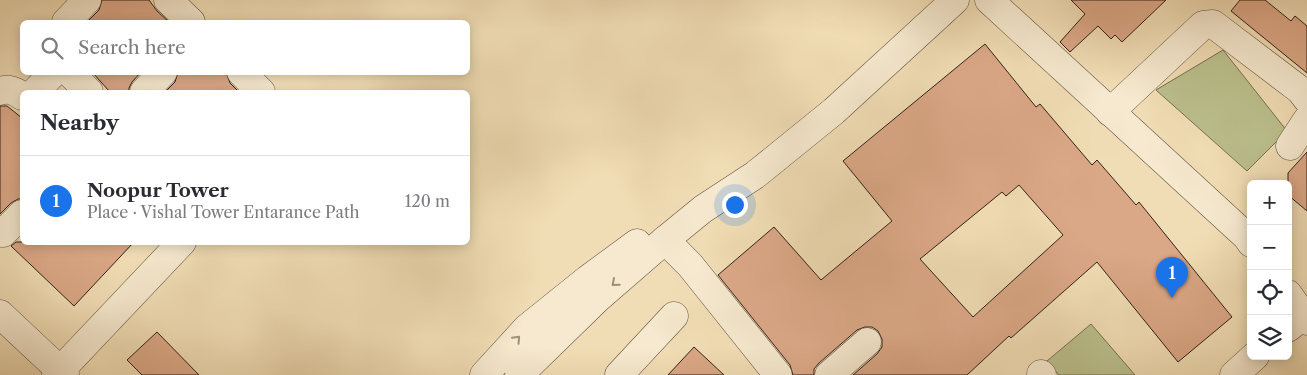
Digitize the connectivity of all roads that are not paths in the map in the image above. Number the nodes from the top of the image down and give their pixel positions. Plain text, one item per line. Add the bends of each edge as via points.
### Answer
1 (87, 0) edge
2 (168, 0) edge
3 (955, 0) edge
4 (989, 0) edge
5 (68, 20) edge
6 (189, 20) edge
7 (51, 75) edge
8 (72, 75) edge
9 (160, 75) edge
10 (244, 75) edge
11 (37, 90) edge
12 (87, 90) edge
13 (146, 90) edge
14 (259, 90) edge
15 (0, 91) edge
16 (20, 95) edge
17 (1307, 99) edge
18 (1110, 112) junction
19 (1307, 120) edge
20 (1290, 146) dead end
21 (20, 216) edge
22 (3, 233) dead end
23 (1247, 237) edge
24 (665, 240) junction
25 (179, 245) edge
26 (0, 314) edge
27 (674, 316) dead end
28 (867, 342) dead end
29 (1251, 360) edge
30 (60, 374) edge
31 (484, 375) edge
32 (519, 375) edge
33 (619, 375) edge
34 (778, 375) edge
35 (828, 375) edge
36 (1234, 375) edge

1 - 5 street
2 - 6 street
3 - 24 street via 834,111 755,175
4 - 18 street
7 - 11 street
8 - 12 street
9 - 13 street
10 - 14 street
15 - 16 street via 6,89
17 - 18 street via 1300,90 1213,24 1203,25
18 - 23 street
19 - 20 street
21 - 22 street
31 -> 24 street via 528,328 588,279 643,239
24 -> 32 street
24 - 34 street via 690,265
25 - 30 street
26 - 30 street
27 - 33 street
28 - 35 street
29 - 36 street

